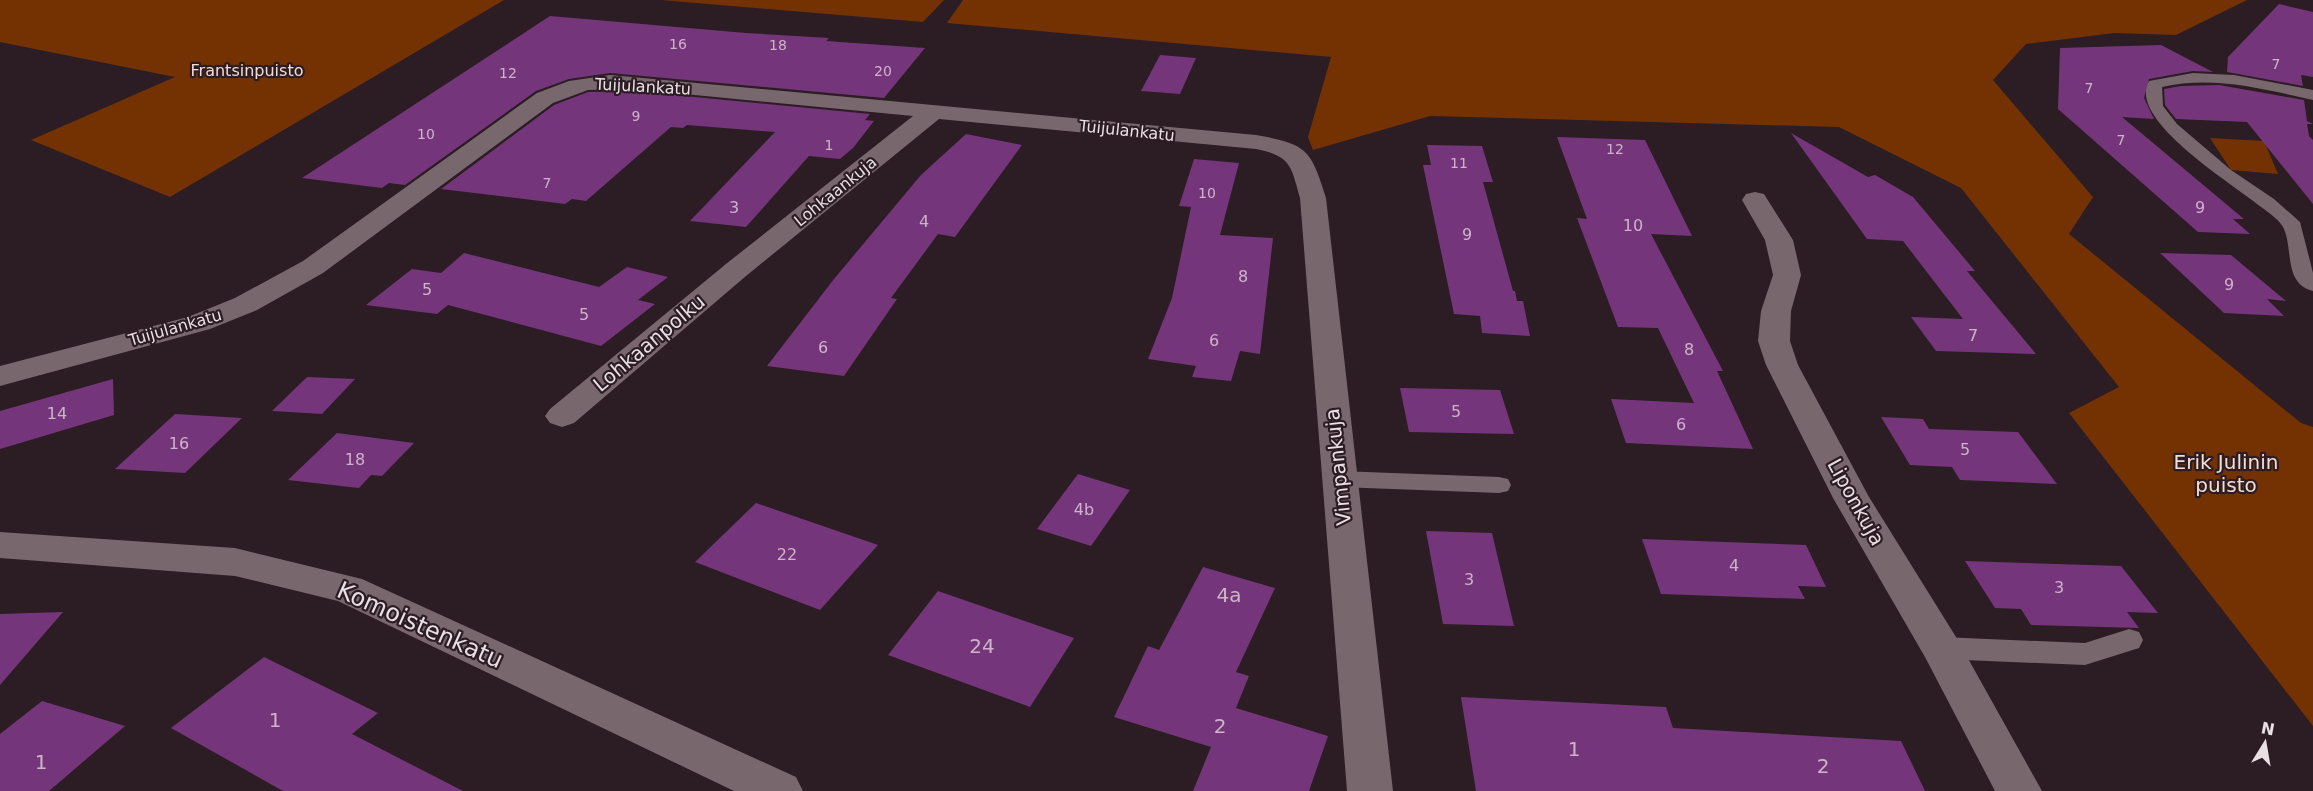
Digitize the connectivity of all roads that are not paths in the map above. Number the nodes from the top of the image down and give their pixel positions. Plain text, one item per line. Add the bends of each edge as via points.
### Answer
1 (2313, 95) edge
2 (934, 111) junction
3 (1289, 150) joint
4 (1755, 200) dead end
5 (736, 270) joint
6 (2313, 285) edge
7 (0, 376) edge
8 (562, 416) dead end
9 (1339, 479) junction
10 (1499, 485) dead end
11 (0, 544) edge
12 (2129, 640) dead end
13 (1941, 648) junction
14 (780, 791) edge
15 (1370, 791) edge
16 (2019, 791) edge

1 - 6 lane via 2251,82 2213,79 2154,84 2155,106 2171,127 2293,226 2301,271
2 - 3 street, Tuijulankatu via 1256,142
2 - 5 street, Lohkaankuja
2 - 7 street, Tuijulankatu via 633,82 569,87 545,98 313,267 246,304 199,323
3 - 9 street, Vimpankuja via 1301,160 1313,198
4 - 13 street, Liponkuja via 1779,240 1787,275 1776,311 1774,341 1782,365 1851,498
5 - 8 street, Lohkaanpolku
9 - 10 lane
9 - 15 street, Vimpankuja
11 - 14 street, Komoistenkatu via 235,562 348,589
12 - 13 lane via 2085,654
13 - 16 street, Liponkuja

